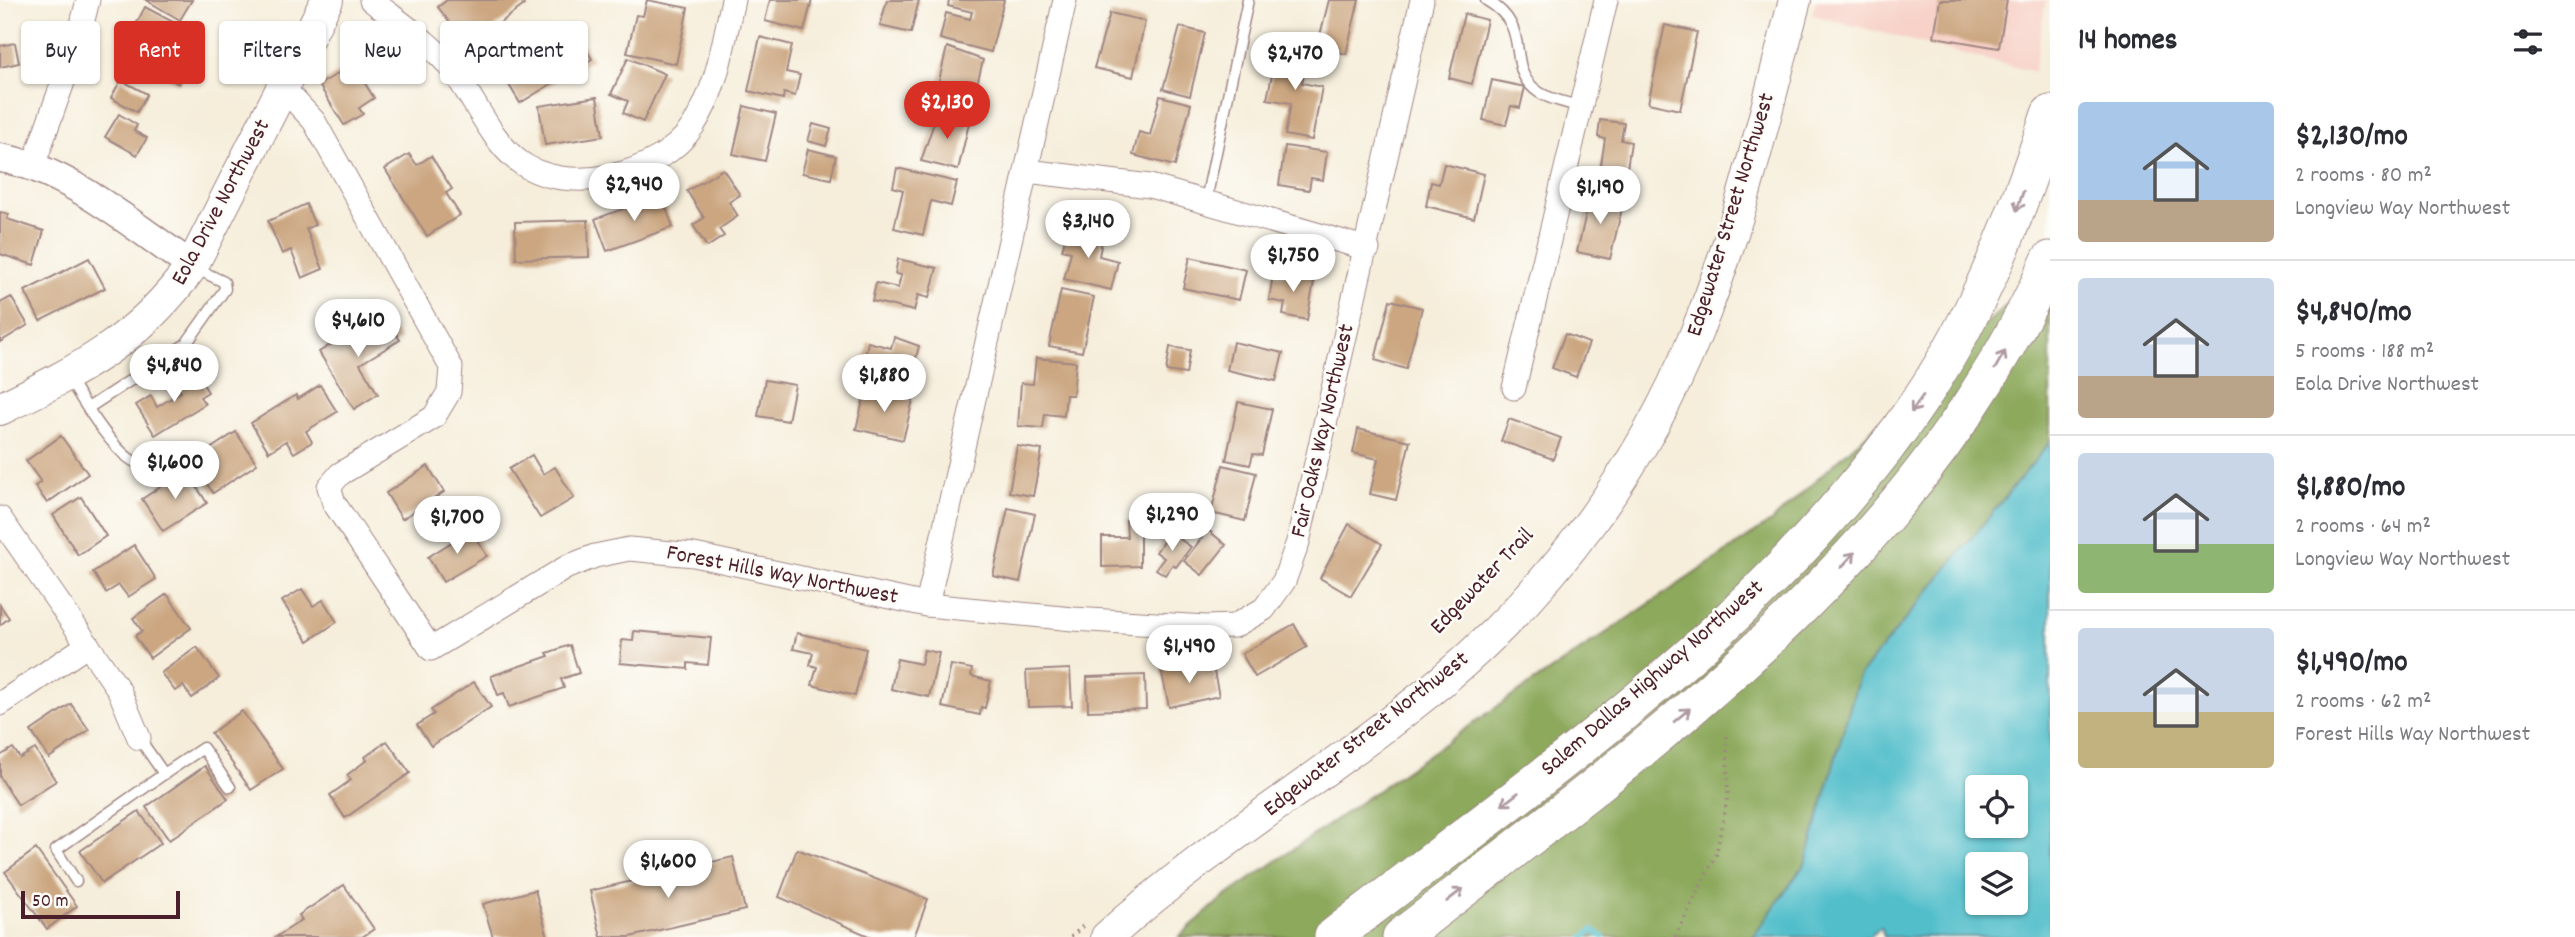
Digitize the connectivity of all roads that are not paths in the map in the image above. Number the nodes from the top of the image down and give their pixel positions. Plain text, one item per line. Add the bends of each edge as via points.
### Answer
1 (88, 0) edge
2 (327, 0) edge
3 (371, 0) edge
4 (733, 0) edge
5 (1065, 0) edge
6 (1248, 0) edge
7 (1422, 0) edge
8 (1486, 0) edge
9 (1606, 0) edge
10 (1795, 0) edge
11 (283, 88) junction
12 (1581, 107) junction
13 (2050, 114) edge
14 (0, 158) edge
15 (33, 166) junction
16 (1027, 171) junction
17 (1206, 200) junction
18 (1368, 249) junction
19 (2050, 260) edge
20 (192, 266) junction
21 (66, 374) junction
22 (1514, 388) dead end
23 (0, 408) edge
24 (88, 408) junction
25 (187, 452) dead end
26 (2, 525) edge
27 (927, 605) junction
28 (1264, 610) joint
29 (88, 645) junction
30 (0, 704) edge
31 (139, 738) joint
32 (164, 774) junction
33 (230, 788) dead end
34 (76, 881) dead end
35 (1097, 929) edge
36 (1333, 937) edge
37 (1401, 937) edge

1 - 15 street
2 - 11 main road, Eola Drive Northwest
3 - 4 street via 444,60 515,159 533,170 578,182 646,163 692,128 712,92
5 - 16 street
6 - 17 lane
7 - 18 street, Fair Oaks Way Northwest
8 - 12 lane via 1506,14 1516,32 1518,64 1540,93
9 - 12 street
10 - 35 main road, Edgewater Street Northwest via 1744,192 1695,338 1662,406 1602,506 1524,603 1446,678 1182,875
11 - 20 main road, Eola Drive Northwest
11 - 27 street, Forest Hills Way Northwest via 314,121 450,367 449,392 434,417 340,474 329,487 334,503 431,649 567,567 629,548 694,555
12 - 22 street
13 -> 36 highway, Salem Dallas Highway Northwest via 2010,230 1968,321 1894,438 1832,515 1763,586 1616,716
14 - 15 street
15 - 20 street via 89,197
16 - 17 street via 1113,180
16 - 27 street
17 - 18 street
18 - 28 street, Fair Oaks Way Northwest via 1298,542 1283,581
37 -> 19 highway, Salem Dallas Highway Northwest via 1630,759 1748,659 1824,586 1919,477 1976,401
20 - 21 main road, Eola Drive Northwest via 153,315 123,341
20 - 24 lane via 224,282 225,289 209,313 186,344
21 - 23 main road, Eola Drive Northwest
21 - 24 lane
24 - 25 lane via 130,460 143,465
26 - 29 street
27 - 28 street, Forest Hills Way Northwest via 1206,628 1234,626
29 - 30 street
29 - 31 street via 119,690
31 - 32 lane
32 - 33 lane via 203,748
32 - 34 lane via 56,850

